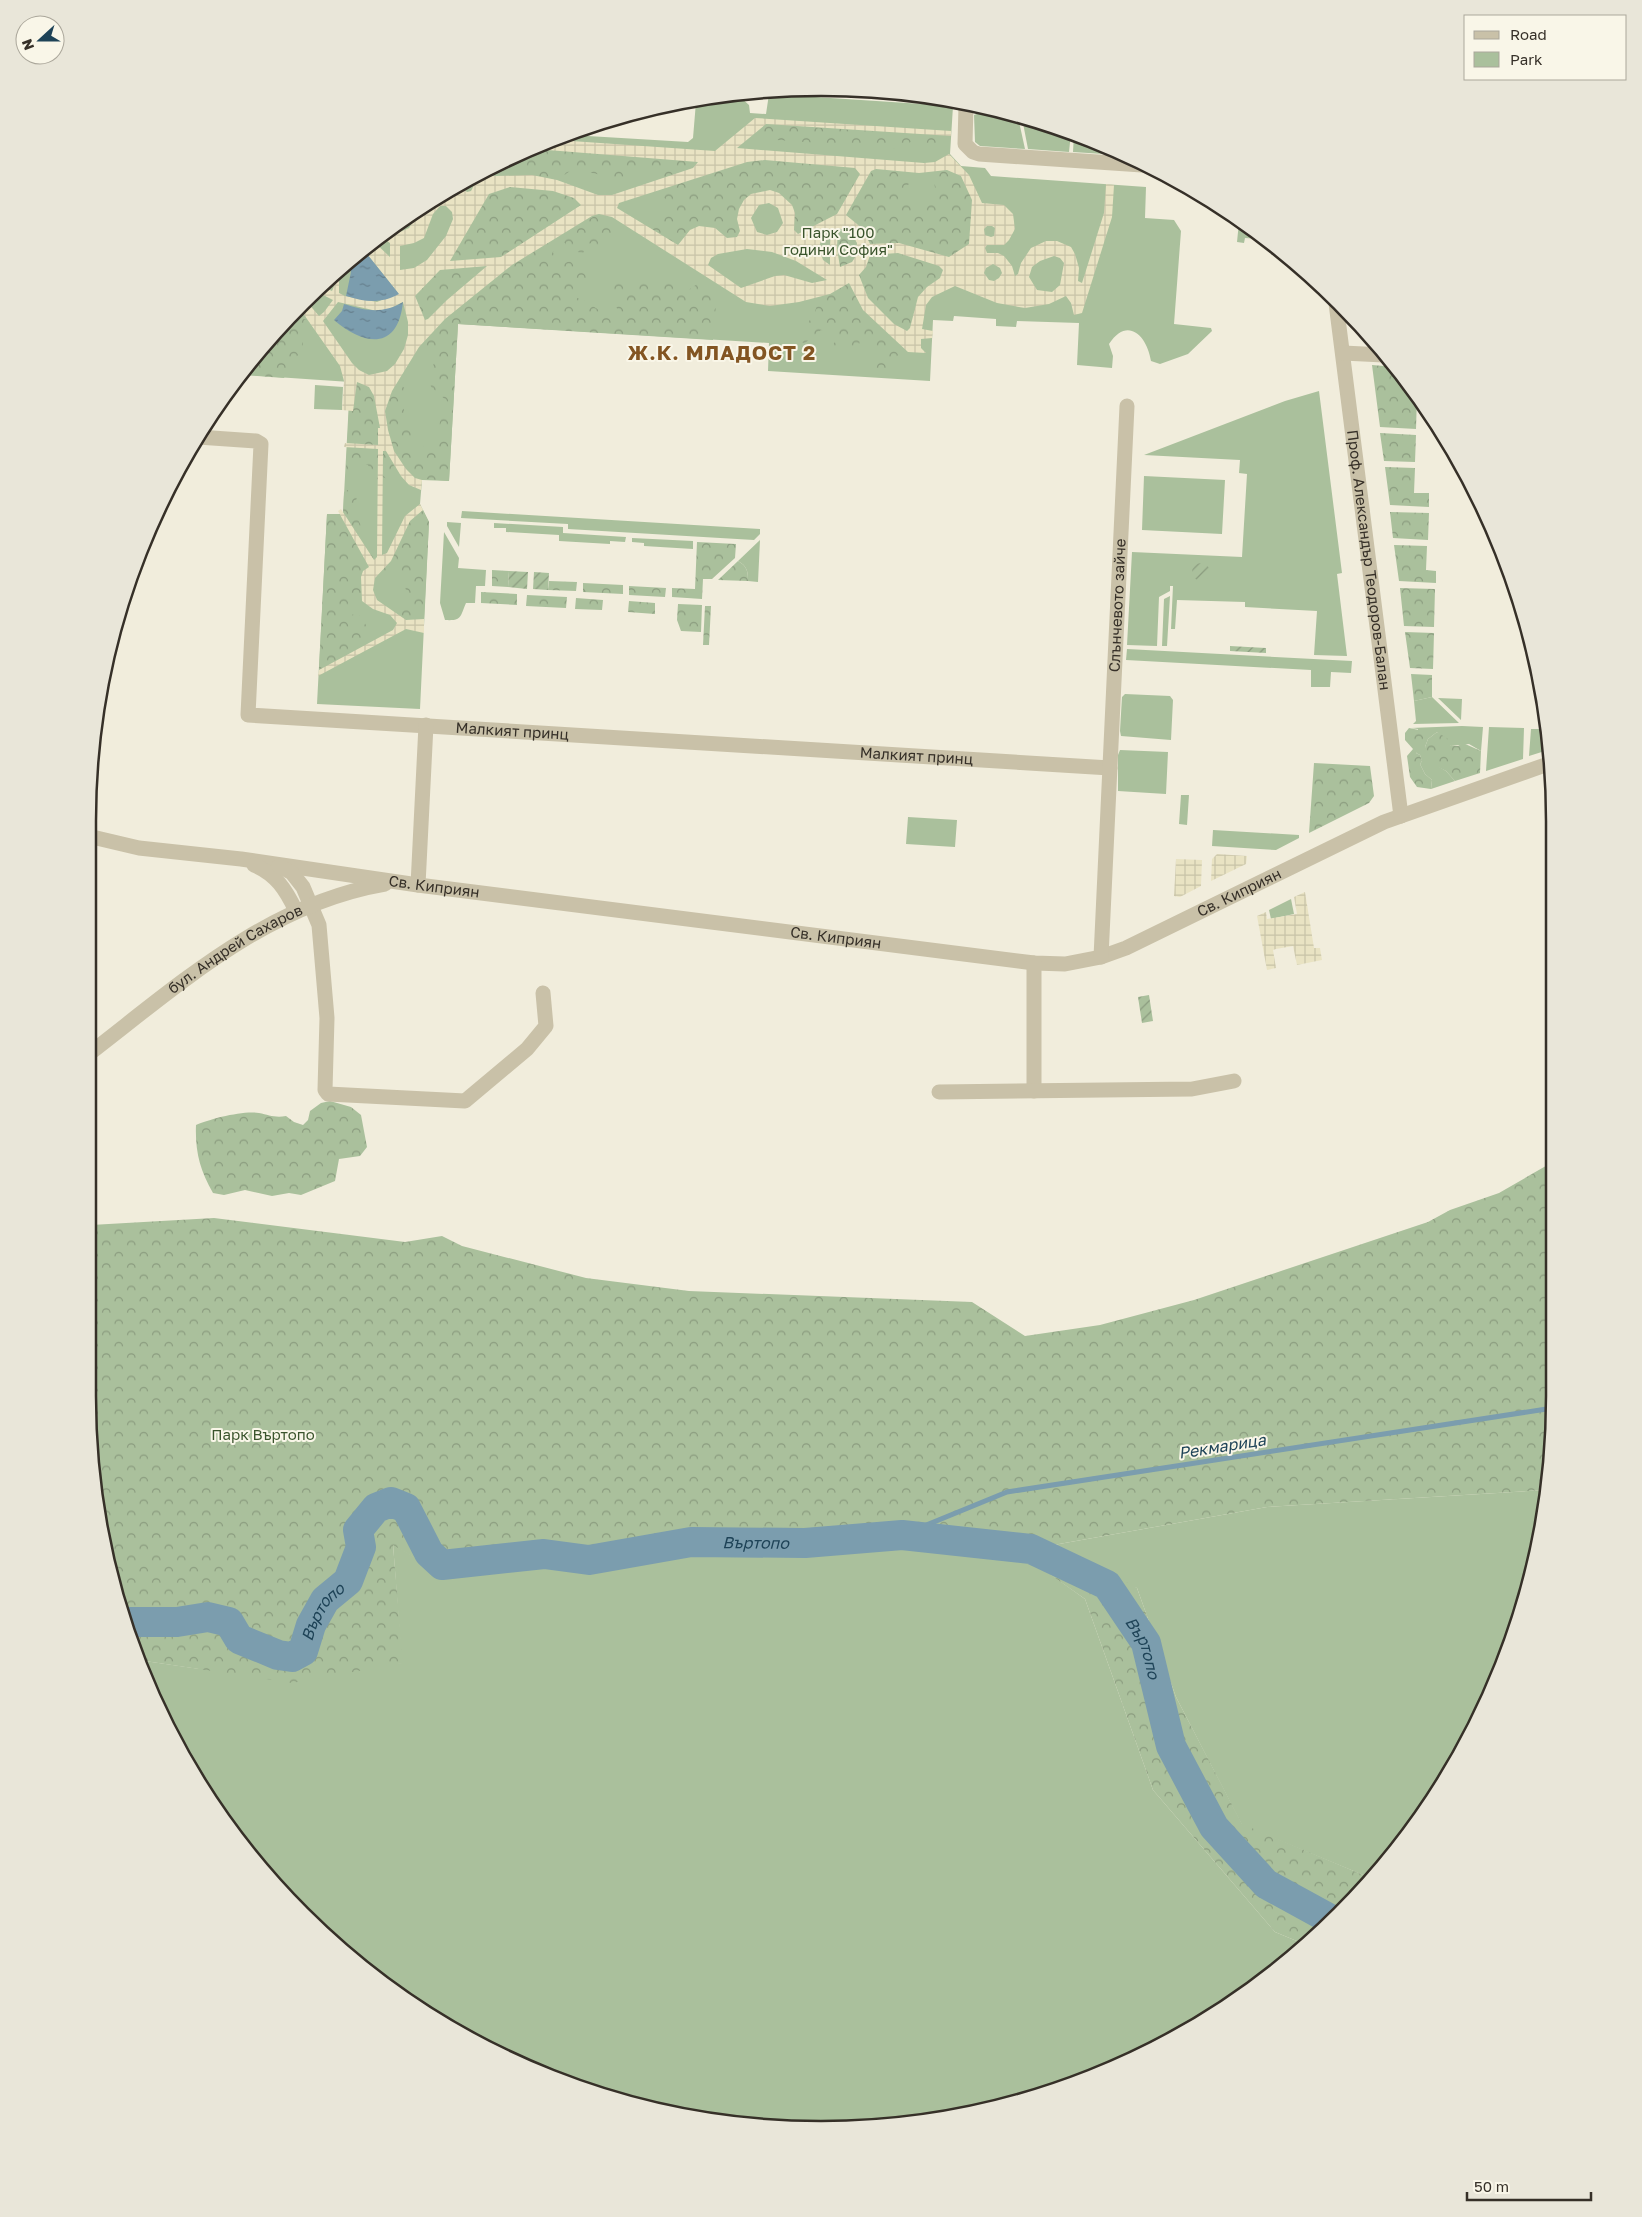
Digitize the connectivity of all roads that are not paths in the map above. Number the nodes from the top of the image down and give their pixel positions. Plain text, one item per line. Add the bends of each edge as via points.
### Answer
1 (966, 111) edge
2 (1126, 164) edge
3 (1338, 314) edge
4 (1343, 352) junction
5 (1375, 354) edge
6 (1128, 406) dead end
7 (206, 438) edge
8 (426, 726) junction
9 (1543, 766) edge
10 (1110, 768) junction
11 (1401, 816) junction
12 (96, 838) edge
13 (241, 860) junction
14 (276, 864) junction
15 (399, 882) junction
16 (418, 884) junction
17 (311, 905) junction
18 (296, 911) junction
19 (1101, 957) junction
20 (1034, 963) junction
21 (543, 992) dead end
22 (96, 1049) edge
23 (1234, 1082) dead end
24 (938, 1092) dead end
25 (1034, 1092) junction

1 - 2 street via 965,144 979,154
3 - 4 street, Проф. Александър Теодоров-Балан
4 - 5 street
4 - 11 street, Проф. Александър Теодоров-Балан
6 - 10 street, Слънчевото зайче
7 - 8 street, Малкият принц via 261,444 248,714
8 - 10 street, Малкият принц
8 - 16 street
9 - 11 street, Св. Киприян
10 - 19 street, Слънчевото зайче
11 - 19 street, Св. Киприян via 1174,927
12 - 13 street, Св. Киприян via 139,848
13 - 14 street, Св. Киприян
13 - 18 street via 272,874
14 - 15 street, Св. Киприян
14 - 17 street via 292,873
15 - 16 street, Св. Киприян
15 - 17 street, бул. Андрей Сахаров via 365,888
16 - 20 street, Св. Киприян
17 - 18 street, бул. Андрей Сахаров
17 - 21 street via 320,933 327,1018 325,1090 328,1094 465,1101 527,1049 546,1026
18 - 22 street, бул. Андрей Сахаров via 220,952
19 - 20 street, Св. Киприян via 1065,964
20 - 25 street
23 - 25 street via 1192,1089
24 - 25 street

